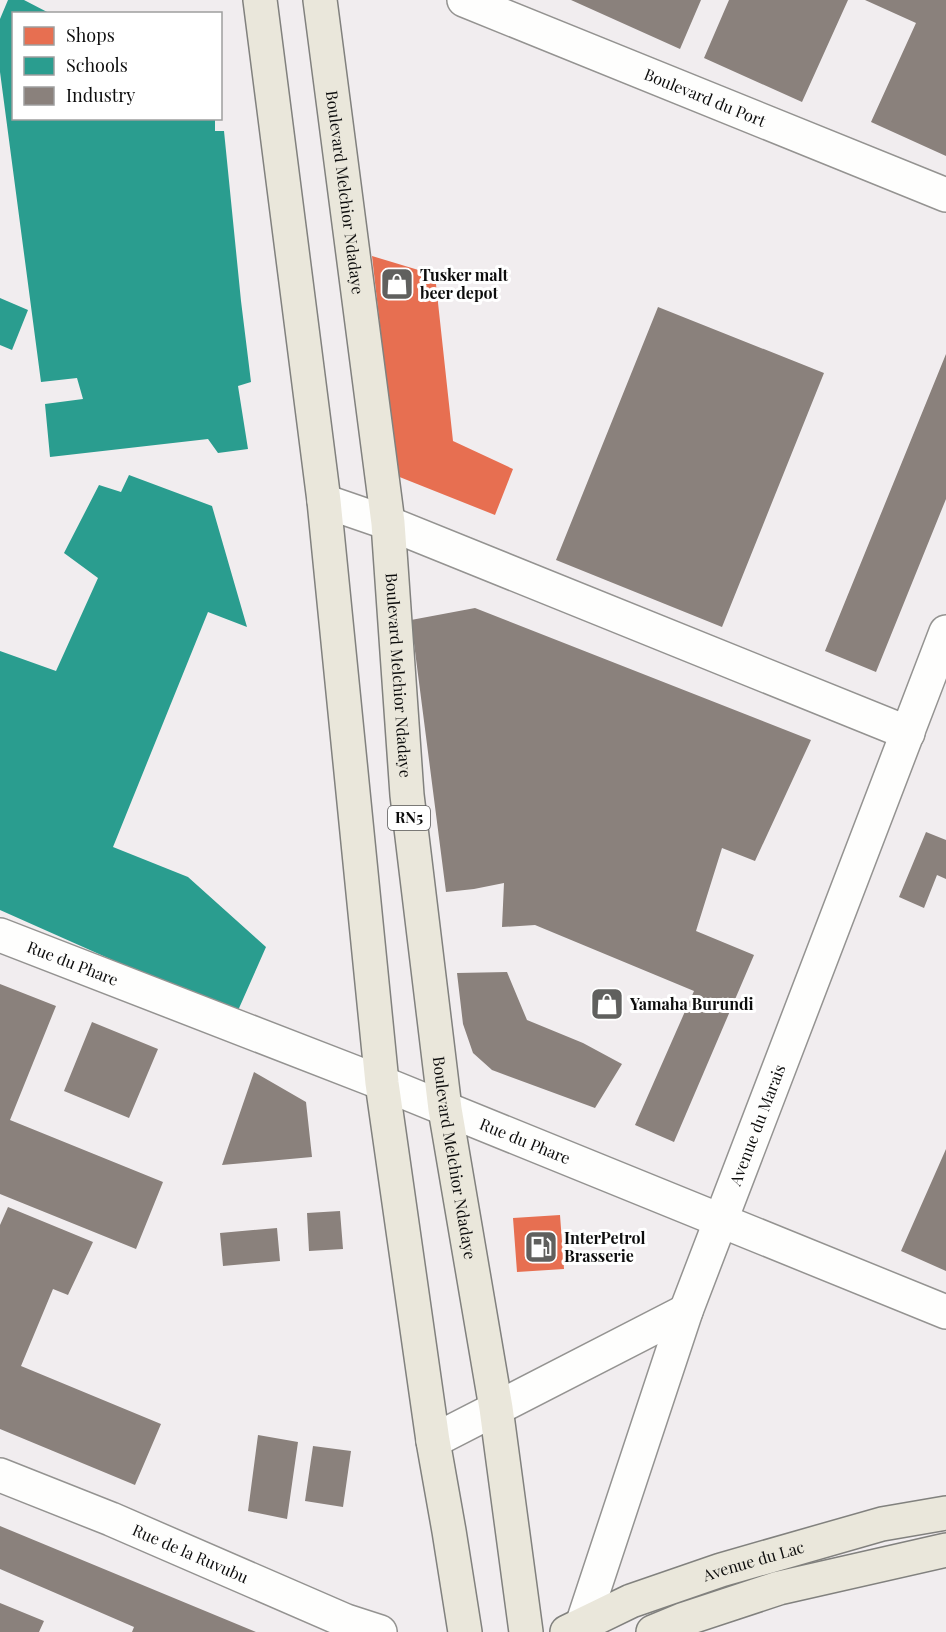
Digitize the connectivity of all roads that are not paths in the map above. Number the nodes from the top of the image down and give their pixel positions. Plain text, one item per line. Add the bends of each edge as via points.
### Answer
1 (260, 0) edge
2 (320, 0) edge
3 (464, 0) edge
4 (946, 195) edge
5 (324, 501) junction
6 (388, 523) junction
7 (946, 632) edge
8 (908, 733) junction
9 (0, 935) edge
10 (382, 1083) junction
11 (445, 1109) junction
12 (719, 1222) junction
13 (686, 1311) junction
14 (946, 1312) edge
15 (496, 1408) junction
16 (433, 1441) junction
17 (0, 1475) edge
18 (946, 1513) edge
19 (946, 1550) edge
20 (575, 1629) edge
21 (380, 1632) edge
22 (465, 1632) edge
23 (526, 1632) edge
24 (653, 1632) edge

1 - 5 main road
2 - 6 main road, Boulevard Melchior Ndadaye / RN5
3 - 4 street, Boulevard du Port
5 - 6 street
5 - 10 main road
6 - 8 street
6 - 11 main road, Boulevard Melchior Ndadaye / RN5 via 407,795
7 - 8 street, Avenue du Marais
8 - 12 street, Avenue du Marais
9 - 10 street, Rue du Phare
10 - 11 street, Rue du Phare
10 - 16 main road
11 - 12 street, Rue du Phare
11 - 15 main road, Boulevard Melchior Ndadaye / RN5
12 - 13 street, Avenue du Marais
12 - 14 street, Rue du Phare
13 - 15 street
13 - 20 street, Avenue du Marais
15 - 16 street
15 - 23 main road, Boulevard Melchior Ndadaye / RN5
16 - 22 main road
17 - 21 street, Rue de la Ruvubu
18 - 20 main road, Avenue du Lac via 882,1524 721,1570 631,1600
19 - 24 main road, Avenue du Lac via 779,1588

